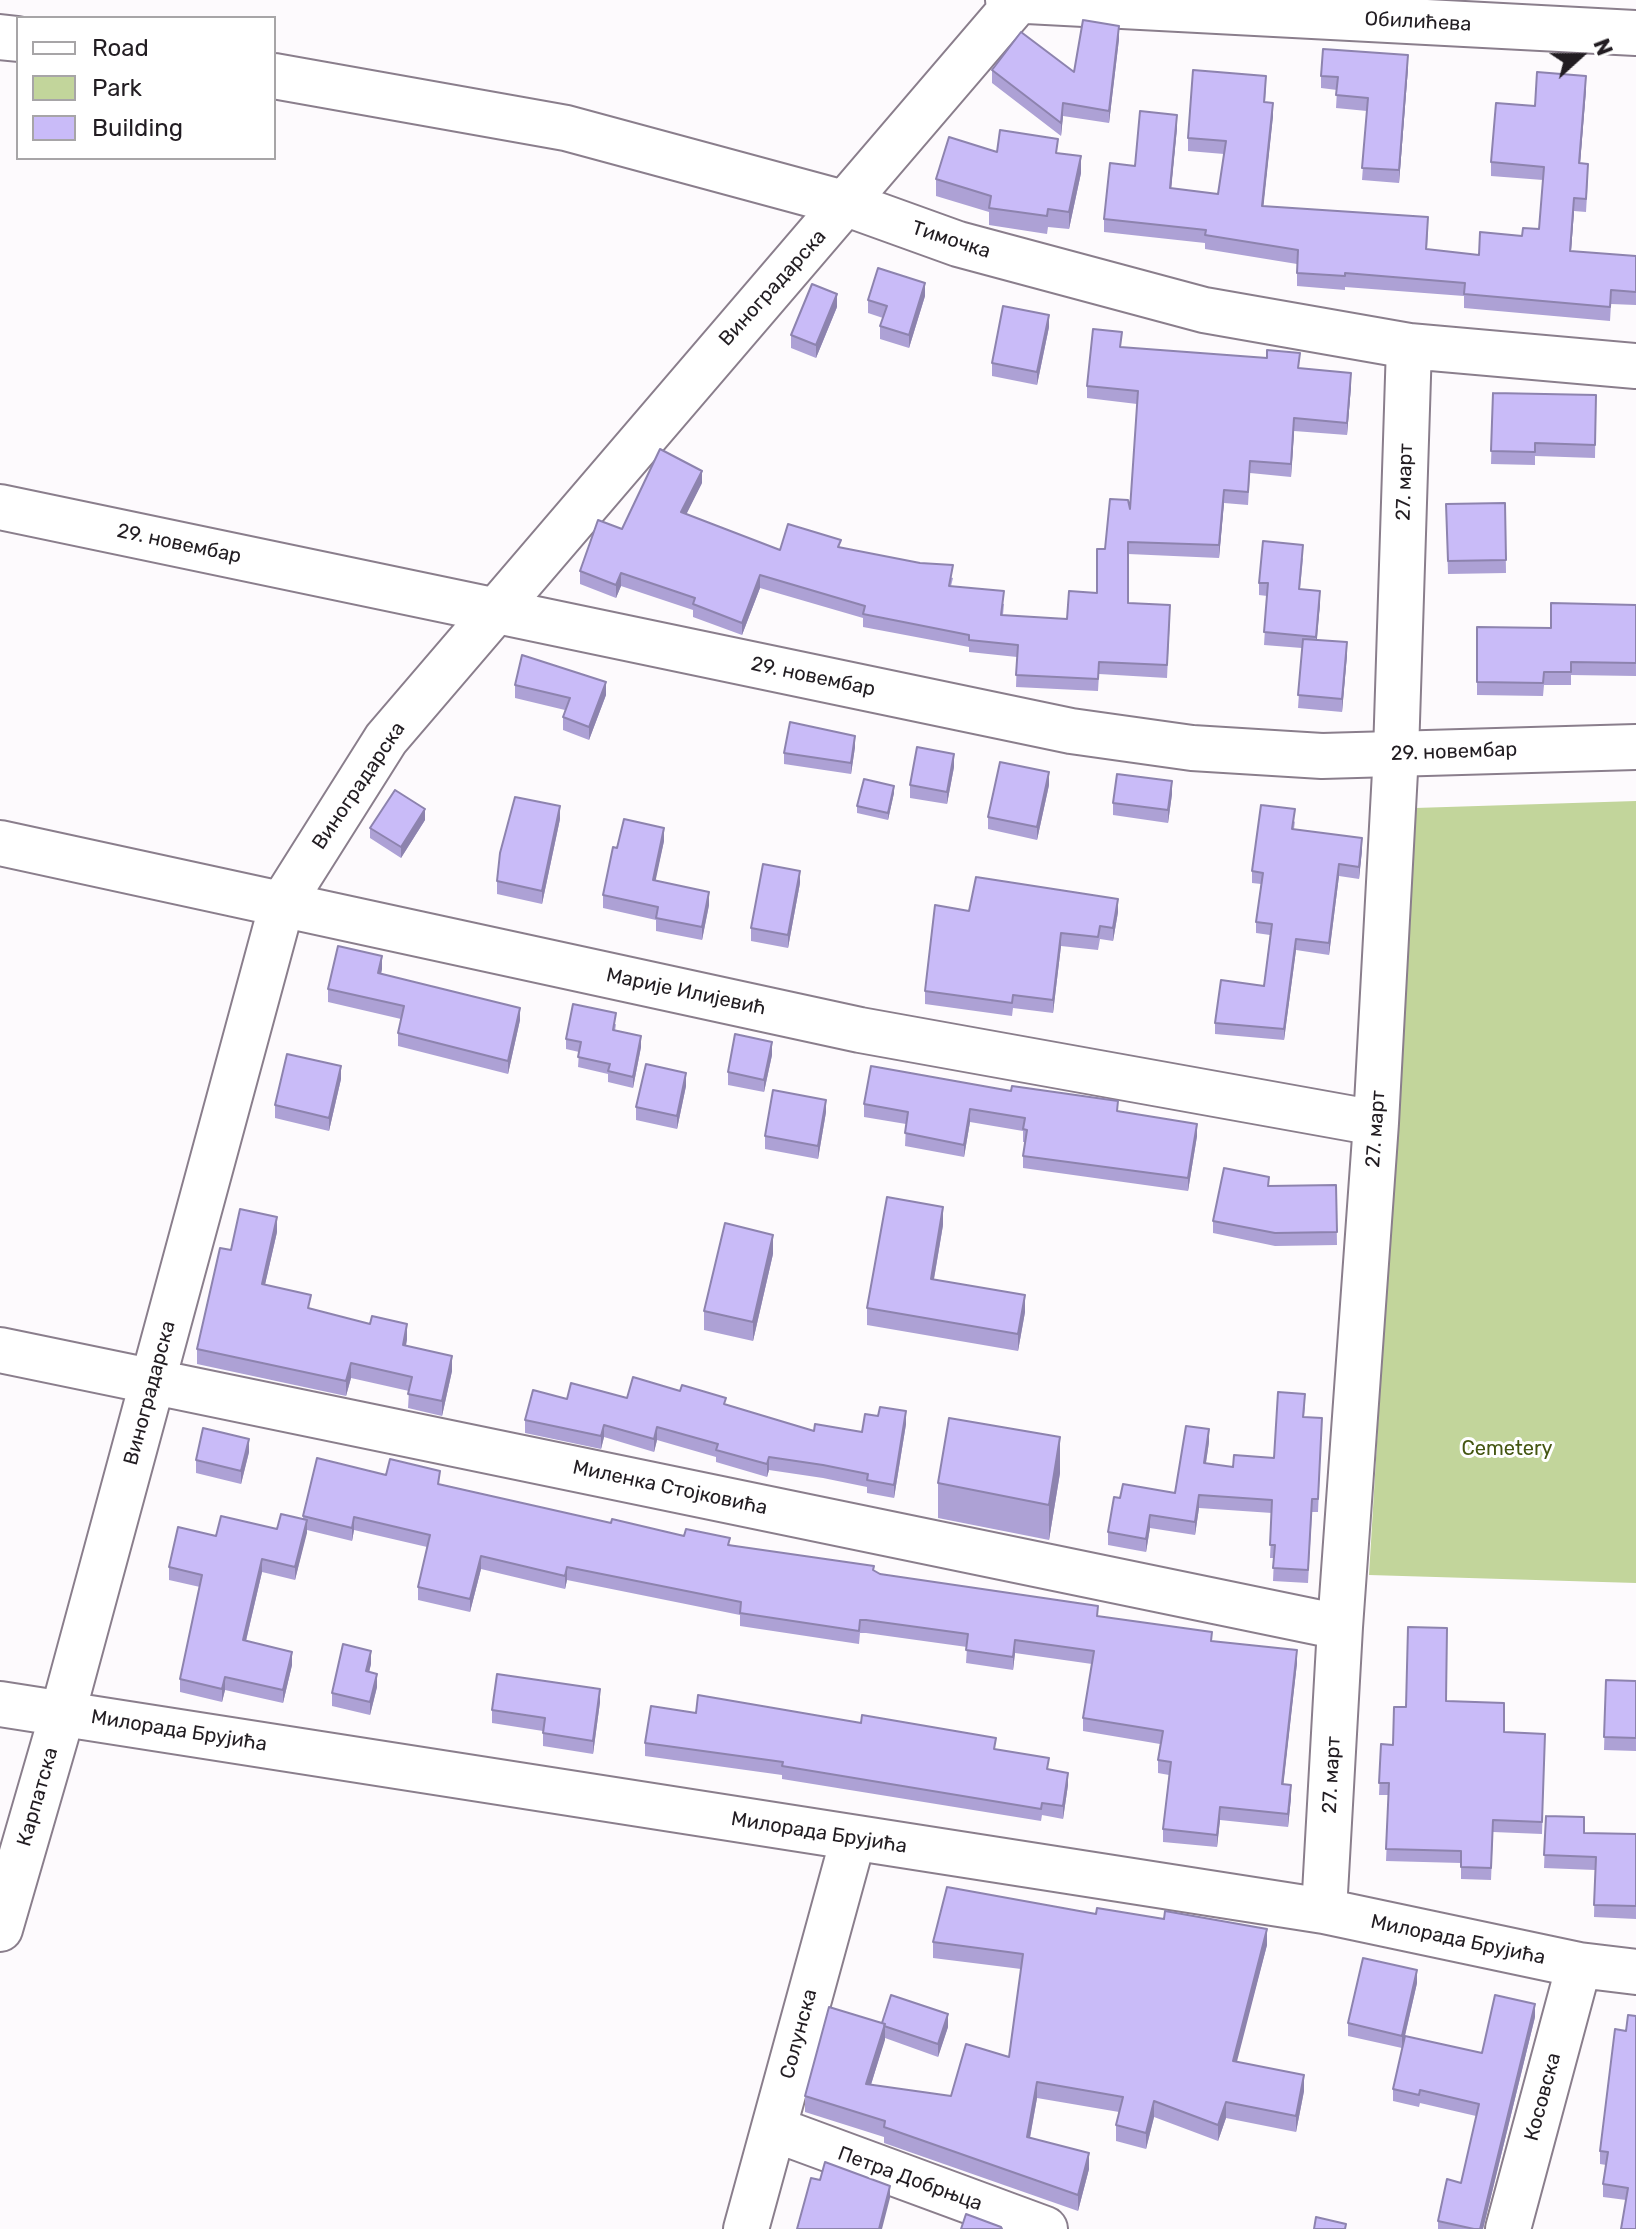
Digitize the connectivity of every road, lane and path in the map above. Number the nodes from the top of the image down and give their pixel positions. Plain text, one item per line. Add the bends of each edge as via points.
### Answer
1 (1015, 0) edge
2 (1636, 33) edge
3 (276, 76) edge
4 (847, 204) junction
5 (1409, 346) junction
6 (1636, 366) edge
7 (0, 507) edge
8 (495, 610) junction
9 (1636, 747) edge
10 (1396, 753) junction
11 (0, 843) edge
12 (282, 904) junction
13 (1376, 1123) junction
14 (0, 1350) edge
15 (153, 1381) junction
16 (1340, 1627) junction
17 (0, 1704) edge
18 (63, 1712) junction
19 (853, 1839) junction
20 (1324, 1911) junction
21 (0, 1929) edge
22 (1579, 1965) junction
23 (1636, 1972) edge
24 (774, 2129) junction
25 (746, 2229) edge
26 (1045, 2229) edge
27 (1508, 2229) edge

1 - 2 street, Обилићева
1 - 4 street, Виноградарска
3 - 4 street, Тимочка via 566,128
4 - 5 street, Тимочка via 958,244 1204,310
4 - 8 street, Виноградарска
5 - 6 street, Тимочка
5 - 10 street, 27. март
7 - 8 street, 29. новембар
8 - 10 street, 29. новембар via 1071,731 1232,752
8 - 12 street, Виноградарска via 386,739
9 - 10 street, 29. новембар
10 - 13 street, 27. март
11 - 12 street, Марије Илијевић
12 - 13 street, Марије Илијевић via 860,1030
12 - 15 street, Виноградарска
13 - 16 street, 27. март
14 - 15 street, Миленка Стојковића
15 - 16 street, Миленка Стојковића
15 - 18 street, Виноградарска
16 - 20 street, 27. март
17 - 18 street, Милорада Брујића
18 - 19 street, Милорада Брујића
18 - 21 street, Карпатска
19 - 20 street, Милорада Брујића
19 - 24 street, Солунска
20 - 22 street, Милорада Брујића
22 - 23 street, Милорада Брујића
22 - 27 street, Косовска
24 - 25 street, Солунска
24 - 26 street, Петра Добрњца

